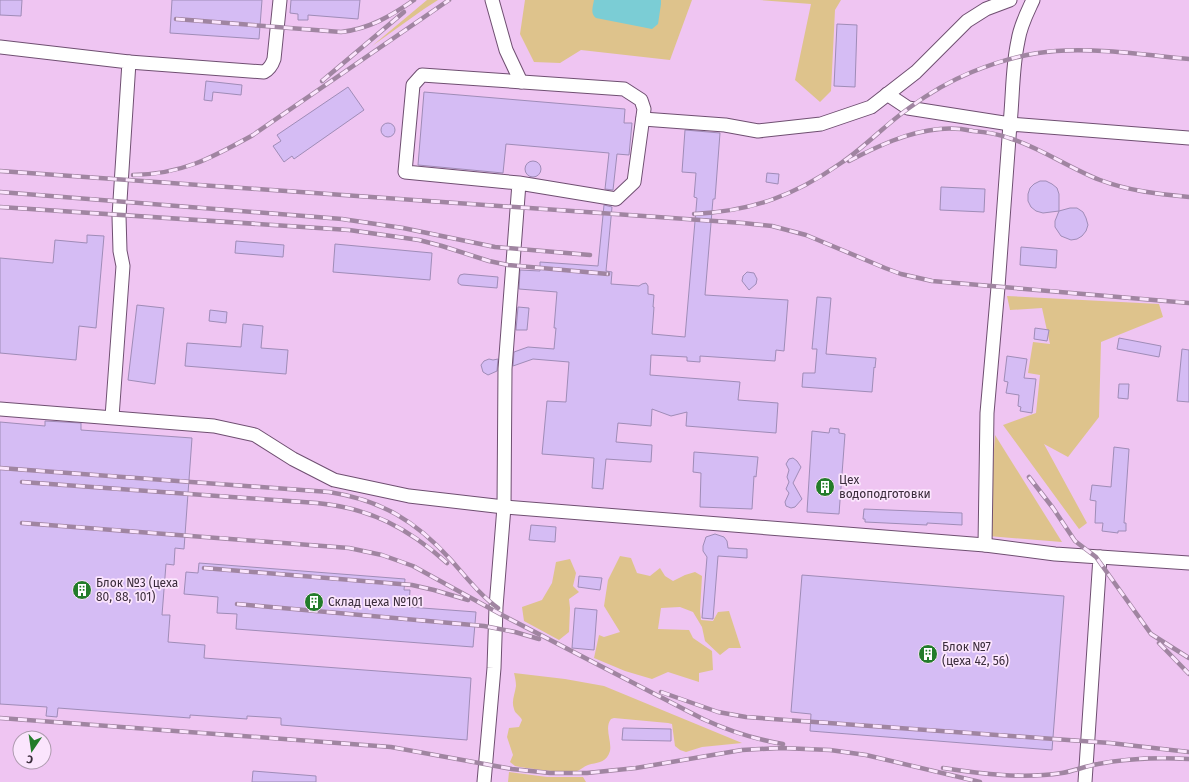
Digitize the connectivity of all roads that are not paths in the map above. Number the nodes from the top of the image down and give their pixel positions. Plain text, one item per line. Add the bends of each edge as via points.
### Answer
1 (280, 0) edge
2 (492, 0) edge
3 (1010, 0) edge
4 (1032, 0) edge
5 (0, 47) edge
6 (128, 62) junction
7 (521, 82) junction
8 (887, 94) junction
9 (643, 119) junction
10 (1010, 124) junction
11 (1189, 138) edge
12 (519, 183) junction
13 (0, 409) edge
14 (112, 417) junction
15 (504, 507) junction
16 (985, 545) junction
17 (1100, 557) junction
18 (1189, 563) edge
19 (484, 782) edge
20 (1085, 782) edge

1 - 6 lane via 274,60 272,66 264,72
2 - 7 lane via 506,50
3 - 8 lane via 986,9 967,21 916,72
4 - 10 lane via 1018,40
5 - 6 lane
6 - 14 lane via 119,216 123,266
7 - 9 lane via 624,89 642,100
7 - 12 lane via 422,74 413,85 404,172
8 - 9 lane via 871,107 820,124 758,131 725,125
8 - 10 lane via 908,108
9 - 12 lane via 634,182 616,200
10 - 11 lane
10 - 16 lane via 987,413
12 - 15 lane via 505,369
13 - 14 lane
14 - 15 lane via 214,426 255,435 293,459 334,480 409,496
15 - 16 lane
15 - 19 lane
16 - 17 lane
17 - 18 lane
17 - 20 lane

